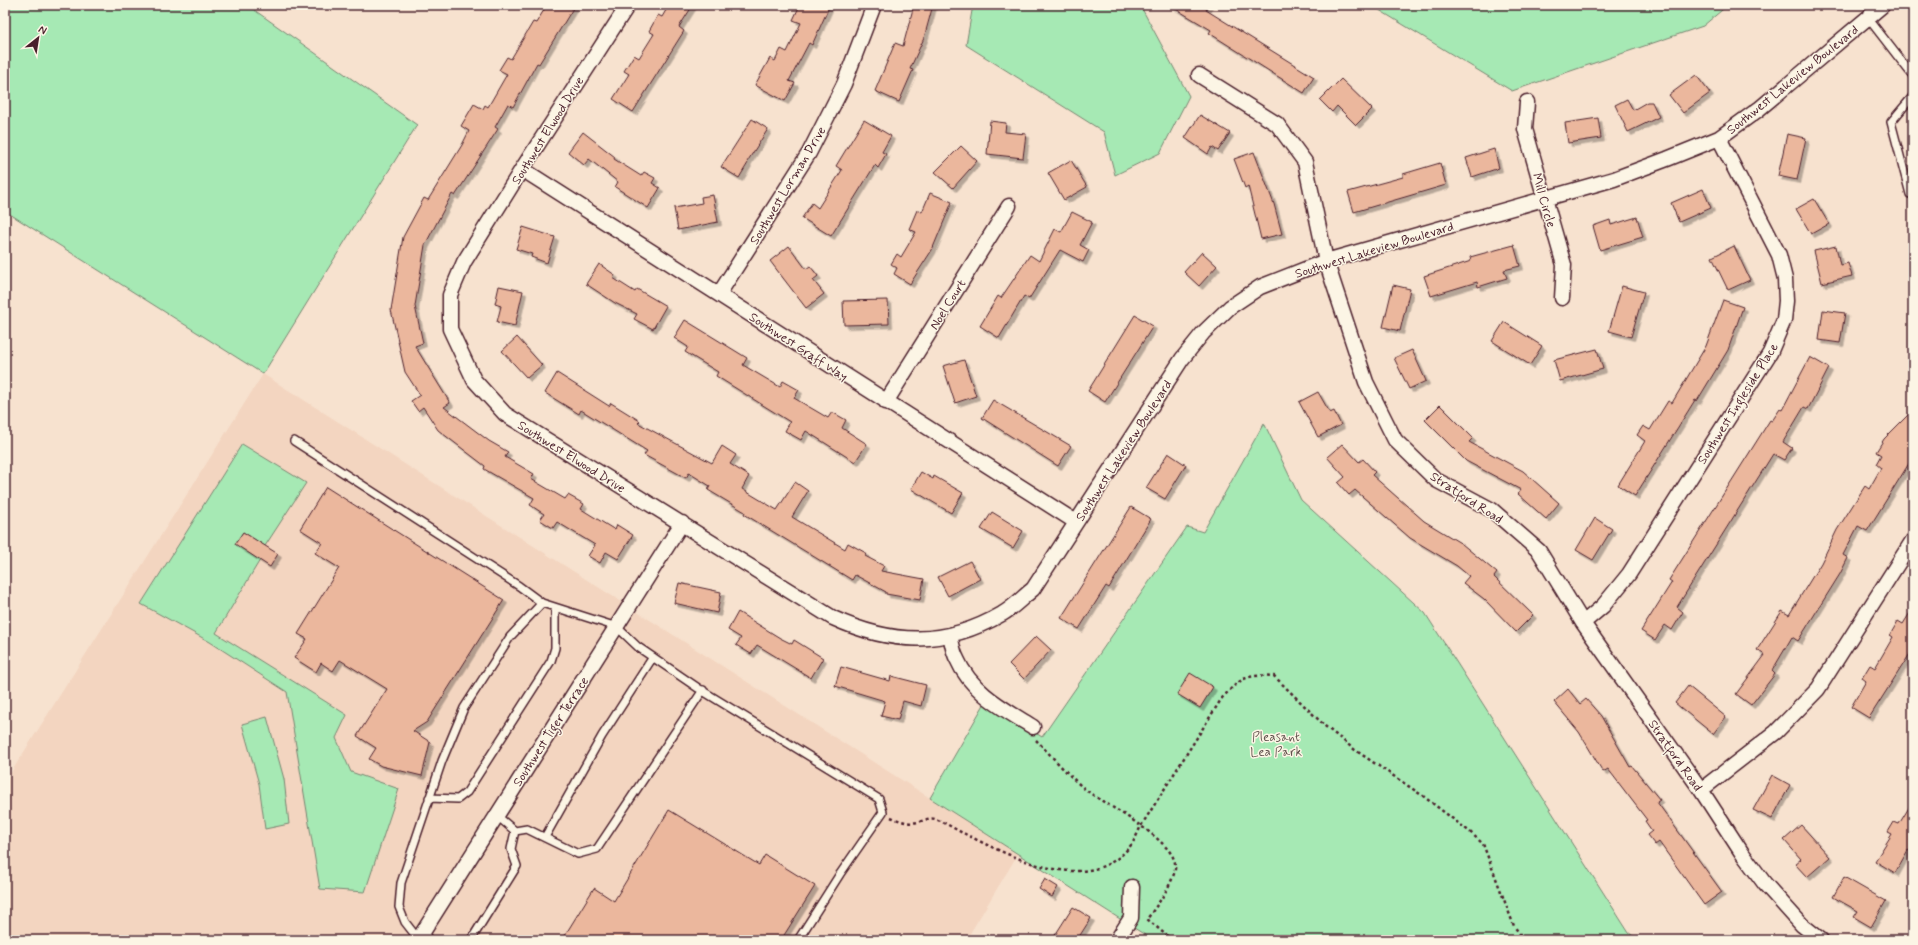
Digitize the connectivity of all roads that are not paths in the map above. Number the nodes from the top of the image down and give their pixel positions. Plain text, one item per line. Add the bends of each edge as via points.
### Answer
1 (628, 5) edge
2 (874, 5) edge
3 (1883, 5) edge
4 (1868, 18) junction
5 (1200, 75) dead end
6 (1913, 76) edge
7 (1913, 96) edge
8 (1527, 102) dead end
9 (1719, 138) junction
10 (522, 169) junction
11 (1913, 194) edge
12 (1545, 199) junction
13 (1009, 206) dead end
14 (1326, 261) junction
15 (719, 294) junction
16 (1562, 298) dead end
17 (886, 402) junction
18 (294, 441) dead end
19 (1076, 522) junction
20 (682, 523) junction
21 (1913, 540) edge
22 (542, 603) junction
23 (555, 608) junction
24 (1583, 623) junction
25 (617, 627) junction
26 (950, 635) junction
27 (653, 657) junction
28 (703, 690) junction
29 (1032, 727) road end
30 (1701, 790) junction
31 (429, 798) junction
32 (496, 815) junction
33 (515, 831) junction
34 (545, 837) junction
35 (1132, 887) dead end
36 (419, 940) edge
37 (471, 940) edge
38 (798, 940) edge
39 (1117, 940) edge
40 (1820, 940) edge

1 - 10 street, Southwest Elwood Drive
2 - 15 street, Southwest Lorman Drive via 844,84 809,154
3 - 4 street, Southwest Lakeview Boulevard
4 - 6 lane
4 - 9 street, Southwest Lakeview Boulevard via 1759,109
5 - 14 street, Stratford Road via 1277,124 1304,162
7 - 11 lane via 1891,122 1910,194
8 - 12 street, Mill Circle via 1525,129
9 - 12 street, Southwest Lakeview Boulevard via 1667,160
9 - 24 street, Southwest Ingleside Place via 1779,255 1785,279 1784,320 1770,353 1629,574 1603,606
10 - 15 street, Southwest Graff Way
10 - 20 street, Southwest Elwood Drive via 464,262 450,295 450,329 474,380 504,414
12 - 14 street, Southwest Lakeview Boulevard
12 - 16 street, Mill Circle via 1564,266
13 - 17 street, Noel Court
14 - 19 street, Southwest Lakeview Boulevard via 1260,287 1230,307 1203,333 1182,359
14 - 24 street, Stratford Road via 1366,382 1395,440 1436,480 1492,510 1539,551
15 - 17 street, Southwest Graff Way
17 - 19 street, Southwest Graff Way
18 - 22 lane
19 - 26 street, Southwest Lakeview Boulevard via 1033,589 1004,613 976,627
20 - 25 street, Southwest Tiger Terrace
20 - 26 street, Southwest Elwood Drive via 833,618 859,630 914,640
21 - 30 street via 1818,689 1776,732
22 - 23 lane
22 - 31 lane via 510,638 464,708
23 - 25 lane
23 - 31 lane via 556,648 551,661 467,792 458,799
24 - 30 street, Stratford Road
25 - 27 lane
25 - 32 street, Southwest Tiger Terrace
26 - 29 street via 957,659 969,679 983,694
27 - 28 lane
27 - 34 lane via 602,736
28 - 34 lane via 597,849 578,854
28 - 38 lane via 879,799 883,812
30 - 40 street, Stratford Road via 1765,884 1802,925
31 - 36 lane via 400,883 399,907 405,922
32 - 33 lane
32 - 36 street, Southwest Tiger Terrace
33 - 34 lane via 527,829
33 - 37 lane via 511,849 517,866
35 - 39 street via 1131,918

